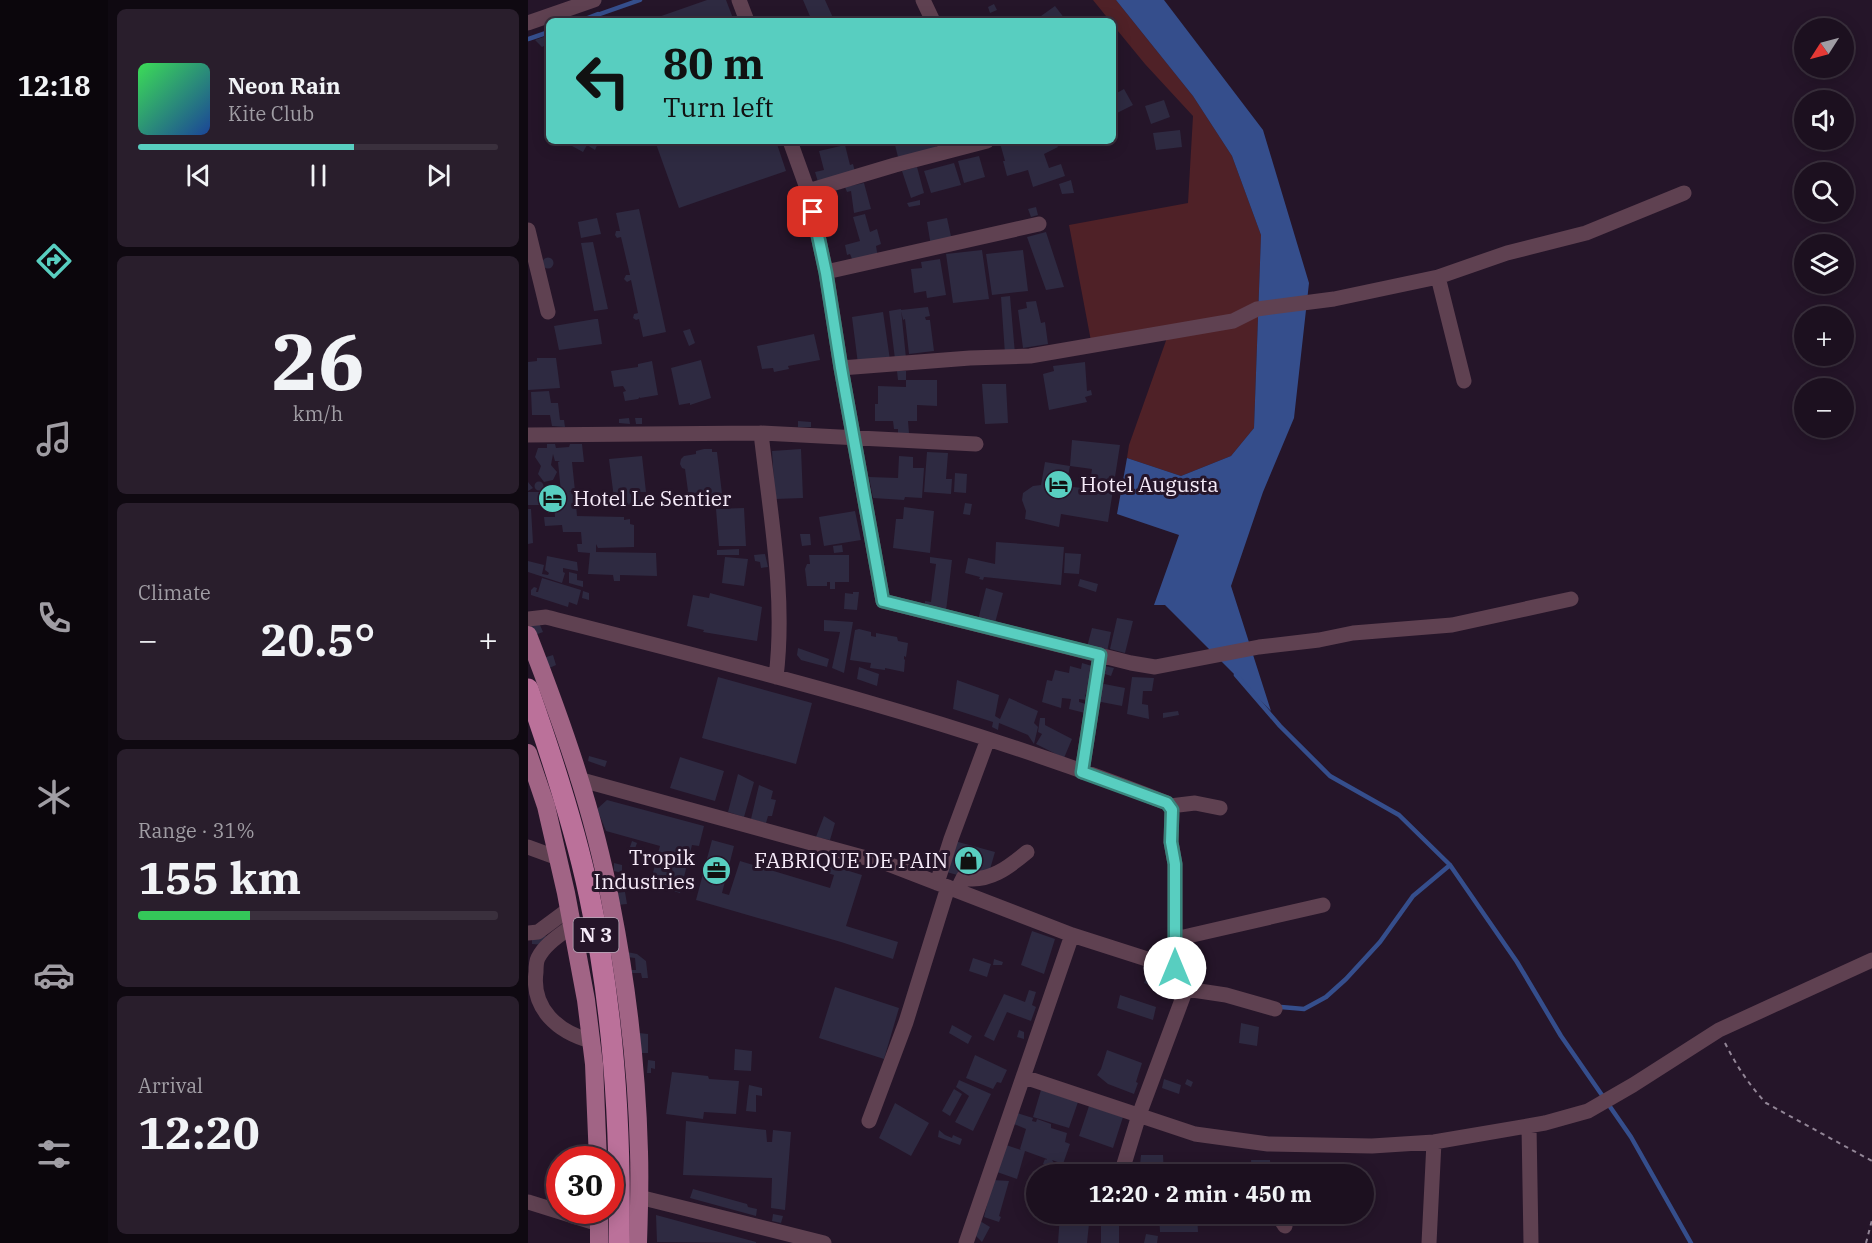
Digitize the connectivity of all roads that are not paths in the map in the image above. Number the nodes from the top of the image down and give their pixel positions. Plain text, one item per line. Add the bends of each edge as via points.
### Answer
1 (594, 0) edge
2 (739, 0) edge
3 (923, 0) edge
4 (746, 18) edge
5 (932, 18) edge
6 (528, 22) edge
7 (791, 144) edge
8 (976, 144) edge
9 (808, 191) junction
10 (1684, 193) dead end
11 (1039, 224) dead end
12 (528, 230) edge
13 (826, 273) junction
14 (1438, 277) junction
15 (548, 312) dead end
16 (841, 368) junction
17 (1464, 381) dead end
18 (761, 433) junction
19 (528, 435) edge
20 (853, 438) junction
21 (976, 444) dead end
22 (1571, 598) dead end
23 (528, 619) edge
24 (528, 635) edge
25 (1100, 655) junction
26 (776, 677) junction
27 (528, 689) edge
28 (988, 739) junction
29 (528, 753) edge
30 (1082, 772) junction
31 (578, 779) junction
32 (1170, 806) junction
33 (1220, 808) dead end
34 (528, 847) edge
35 (1027, 852) dead end
36 (558, 858) junction
37 (947, 887) junction
38 (1323, 905) dead end
39 (570, 917) junction
40 (528, 933) edge
41 (1072, 935) junction
42 (1175, 939) junction
43 (1872, 960) edge
44 (1175, 968) junction
45 (1186, 989) junction
46 (1275, 1009) dead end
47 (591, 1041) junction
48 (1024, 1077) junction
49 (1139, 1115) junction
50 (869, 1121) dead end
51 (1529, 1126) junction
52 (1434, 1142) junction
53 (597, 1146) edge
54 (1124, 1164) edge
55 (639, 1197) junction
56 (528, 1202) edge
57 (546, 1206) edge
58 (599, 1224) edge
59 (599, 1243) edge
60 (619, 1243) edge
61 (638, 1243) edge
62 (824, 1243) edge
63 (966, 1243) edge
64 (1429, 1243) edge
65 (1531, 1243) edge

1 - 6 street
2 - 4 street
3 - 5 street
7 - 9 street
8 - 9 street
9 - 13 street
10 - 14 street via 1586,233 1507,253
11 - 13 street
12 - 15 street
13 - 16 street
14 - 16 street via 1334,299 1257,309 1233,321 1030,356
14 - 17 street
16 - 20 street
18 - 19 street
18 - 20 street
18 - 26 street via 780,602
20 - 21 street
20 - 25 street via 883,601
22 - 25 street via 1452,625 1353,633 1155,667
23 - 26 street via 546,617
24 - 31 main road via 553,697
25 - 30 street
26 - 28 street
27 - 60 highway, N 3 via 555,764 595,925 615,1090
28 - 30 street
28 - 37 street via 951,839
29 - 36 main road
30 - 32 street
31 - 37 street via 888,864
31 - 55 main road via 611,903 624,985 634,1073
32 - 33 street via 1195,803
32 - 42 street
34 - 36 street
35 - 37 street via 995,875 963,878
36 - 39 main road
37 - 41 street
37 - 50 street via 906,1022
38 - 42 street
39 - 40 street
39 - 47 main road
39 - 47 street via 537,959 535,992 553,1022 574,1036
41 - 44 street
41 - 48 street
42 - 44 street
43 - 51 street via 1719,1030 1588,1110
44 - 45 street
45 - 46 street
45 - 49 street
47 - 53 main road
48 - 49 street
48 - 63 street
49 - 52 street via 1196,1134 1268,1144 1371,1146
49 - 54 street
51 - 52 street
51 - 65 street
52 - 64 street
55 - 61 main road
55 - 62 street
56 - 57 street
58 - 59 main road

